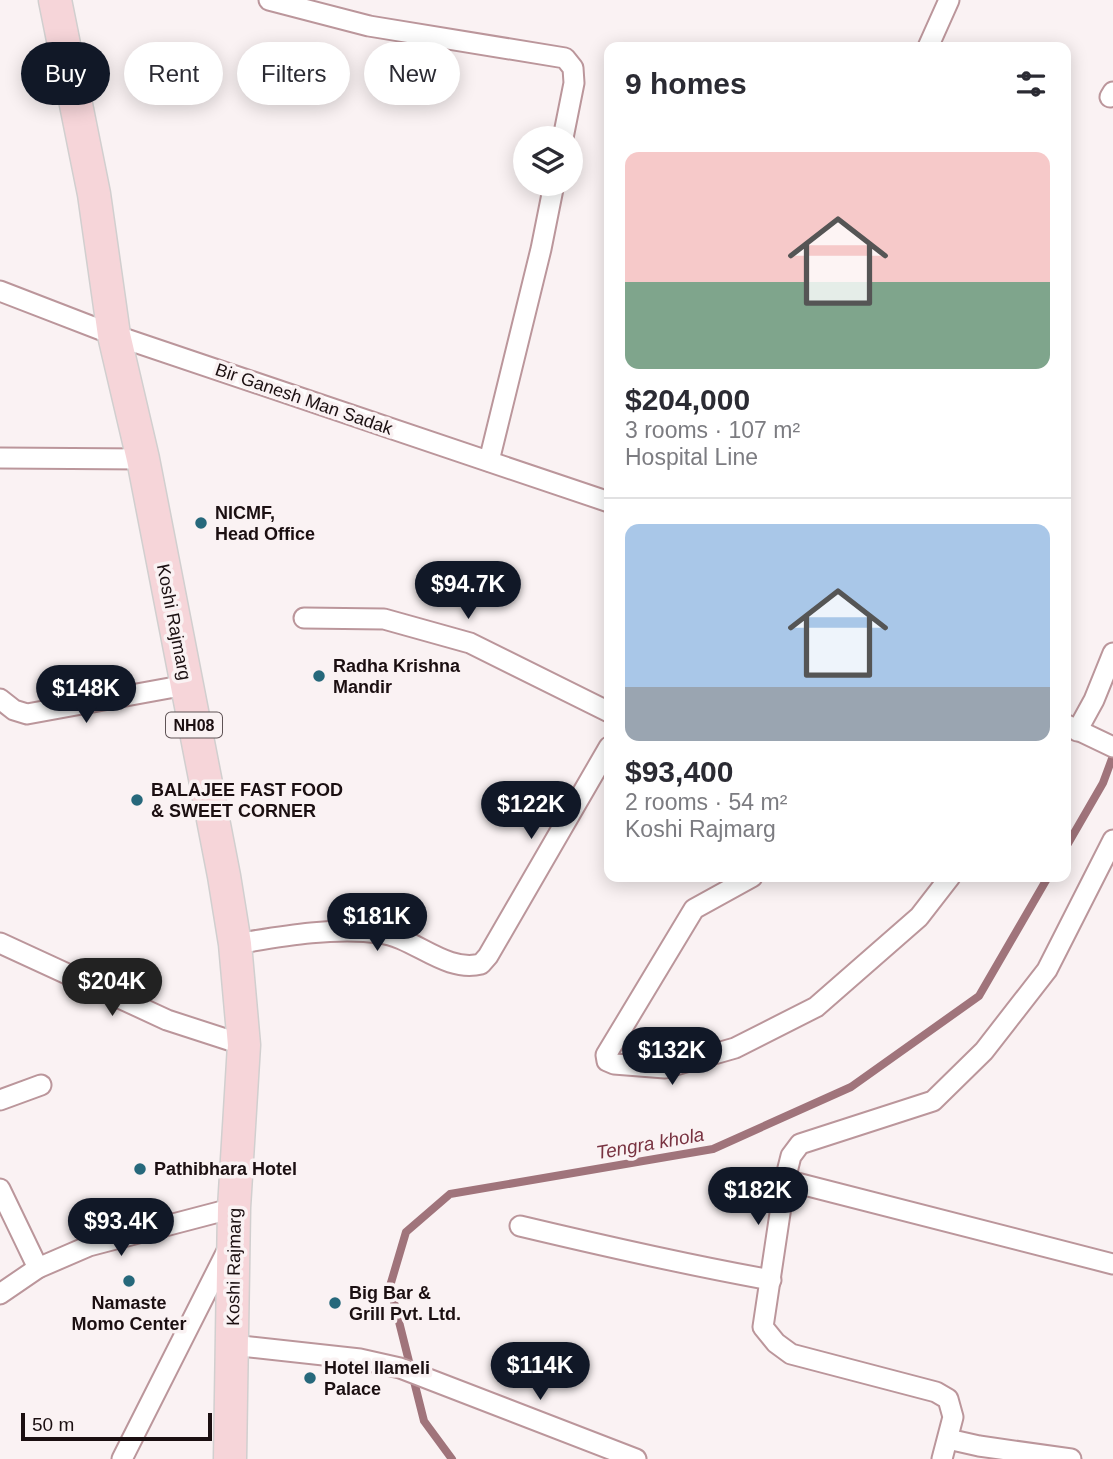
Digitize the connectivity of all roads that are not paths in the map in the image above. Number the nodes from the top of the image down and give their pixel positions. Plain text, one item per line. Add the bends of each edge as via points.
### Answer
1 (55, 0) edge
2 (269, 0) edge
3 (948, 0) edge
4 (930, 42) edge
5 (565, 126) edge
6 (552, 196) edge
7 (0, 291) edge
8 (114, 335) junction
9 (0, 458) edge
10 (143, 460) junction
11 (489, 461) junction
12 (604, 500) edge
13 (304, 618) dead end
14 (1113, 653) edge
15 (186, 685) junction
16 (0, 699) edge
17 (604, 710) edge
18 (1078, 731) edge
19 (1113, 747) edge
20 (604, 756) edge
21 (1113, 840) edge
22 (743, 882) edge
23 (946, 882) edge
24 (0, 943) edge
25 (235, 944) junction
26 (244, 1045) junction
27 (41, 1085) dead end
28 (0, 1100) edge
29 (785, 1180) junction
30 (0, 1189) edge
31 (234, 1222) junction
32 (520, 1226) dead end
33 (1113, 1264) edge
34 (38, 1268) junction
35 (771, 1280) junction
36 (0, 1294) edge
37 (232, 1345) junction
38 (947, 1439) junction
39 (122, 1459) edge
40 (230, 1459) edge
41 (636, 1459) edge
42 (942, 1459) edge
43 (1071, 1459) edge

1 - 8 main road, Koshi Rajmarg / NH08 via 94,194
2 - 5 street via 369,26 565,58 573,68
3 - 4 street
6 - 11 street
7 - 8 street, Bir Ganesh Man Sadak
8 - 10 main road, Koshi Rajmarg / NH08
8 - 11 street, Bir Ganesh Man Sadak
9 - 10 street
10 - 15 main road, Koshi Rajmarg / NH08
11 - 12 street, Bir Ganesh Man Sadak
13 - 17 street via 384,619 470,643
14 - 18 street
15 - 16 street via 27,714
15 - 25 main road, Koshi Rajmarg / NH08
18 - 19 street
20 - 25 street via 481,964 461,966 383,933 326,931
21 - 29 street via 1047,970 984,1051 933,1101 800,1144 791,1156
22 - 23 street via 694,909 606,1055 607,1061 665,1068 735,1048 816,1007 919,917
24 - 26 street via 167,1020
25 - 26 main road, Koshi Rajmarg / NH08
26 - 31 main road, Koshi Rajmarg / NH08
27 - 28 street
29 - 33 street
29 - 35 street
30 - 34 street
31 - 34 street via 89,1246
31 - 37 main road, Koshi Rajmarg / NH08
31 - 39 street
32 - 35 street
34 - 36 street
35 - 38 street via 763,1326 775,1343 791,1354 936,1392 948,1399 953,1417
37 - 40 main road, Koshi Rajmarg / NH08
37 - 41 street via 400,1368
38 - 42 street
38 - 43 street

